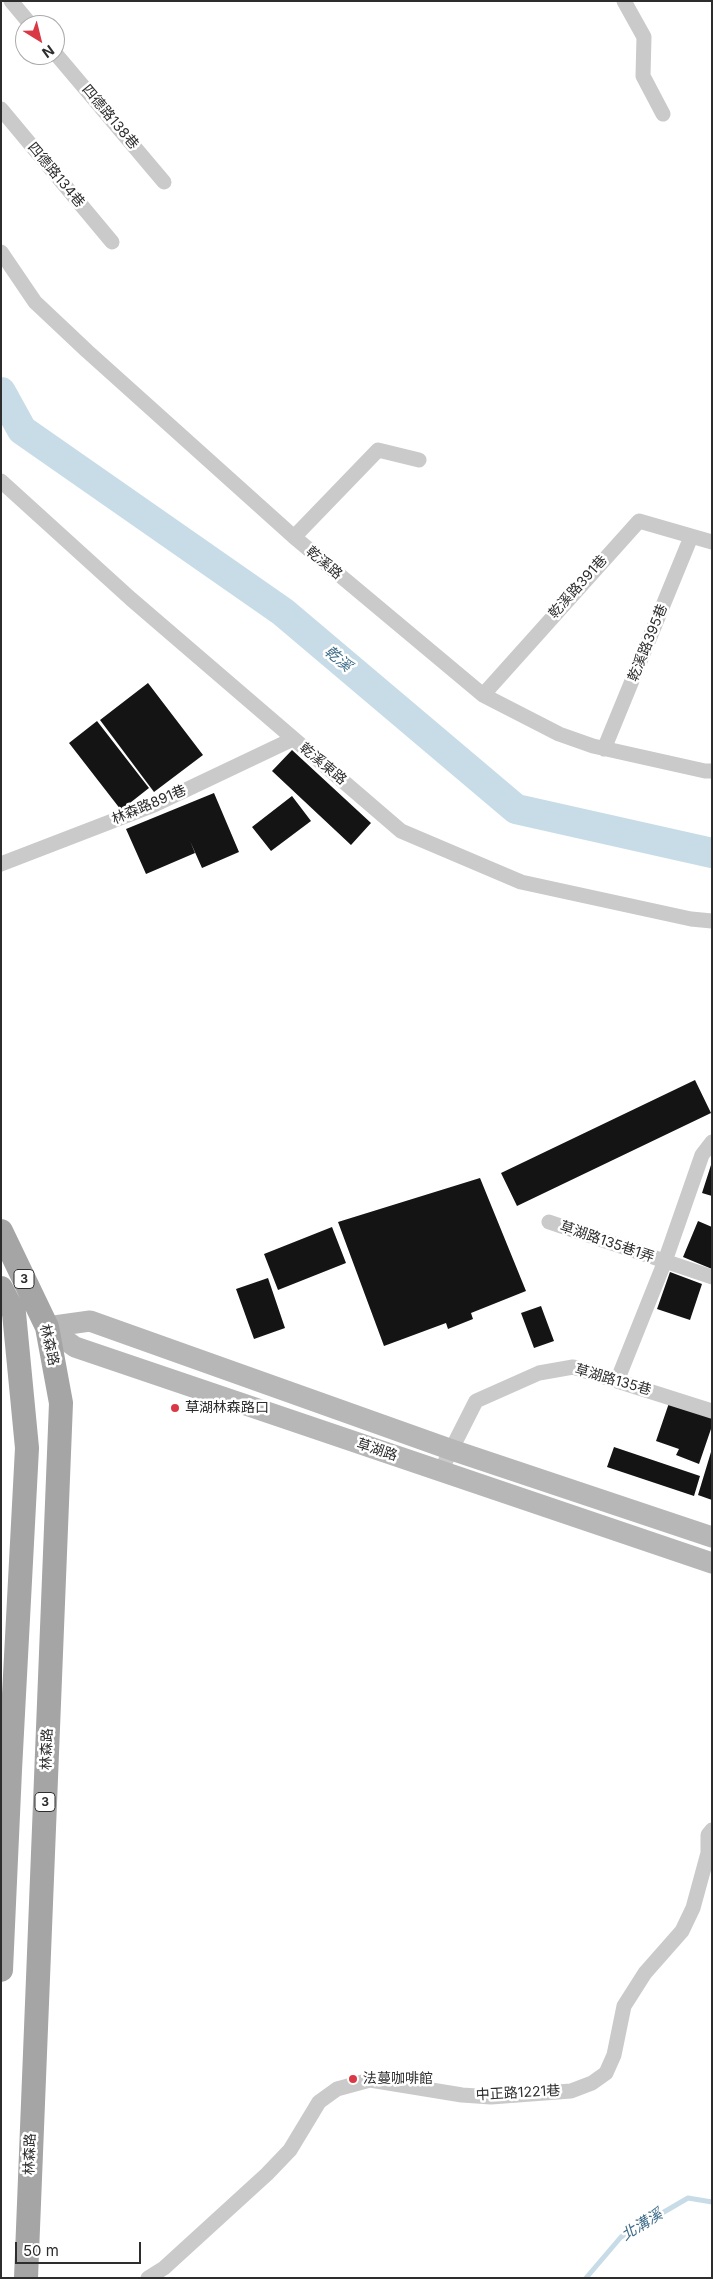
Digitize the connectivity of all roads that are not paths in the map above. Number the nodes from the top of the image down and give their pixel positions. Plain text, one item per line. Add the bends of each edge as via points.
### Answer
1 (11, 1) edge
2 (624, 1) edge
3 (23, 15) edge
4 (65, 65) edge
5 (1, 109) edge
6 (663, 114) dead end
7 (164, 182) dead end
8 (112, 242) dead end
9 (1, 252) edge
10 (418, 460) dead end
11 (1, 481) edge
12 (691, 536) junction
13 (294, 538) junction
14 (712, 542) edge
15 (482, 695) junction
16 (293, 739) junction
17 (604, 749) junction
18 (712, 757) edge
19 (708, 771) edge
20 (1, 864) edge
21 (712, 921) edge
22 (712, 1142) edge
23 (549, 1222) dead end
24 (1, 1231) edge
25 (665, 1261) junction
26 (712, 1277) edge
27 (1, 1288) edge
28 (7, 1311) edge
29 (47, 1327) junction
30 (617, 1381) junction
31 (712, 1410) edge
32 (452, 1450) junction
33 (441, 1470) junction
34 (712, 1537) edge
35 (712, 1563) edge
36 (5, 1770) edge
37 (712, 1830) edge
38 (1, 1970) edge
39 (26, 2278) edge
40 (148, 2278) edge

1 - 3 street
2 - 6 street via 644,37 643,76
4 - 7 street, 四德路138巷
5 - 8 street, 四德路134巷
9 - 13 street, 乾溪路 via 35,302
10 - 13 street via 378,450
11 - 16 street, 乾溪東路
12 - 14 street
12 - 15 street, 乾溪路391巷 via 642,521 635,523
12 - 17 street, 乾溪路395巷
13 - 15 street, 乾溪路
15 - 17 street, 乾溪路 via 560,734
16 - 20 street, 林森路891巷 via 154,805
16 - 21 street, 乾溪東路 via 402,830 521,882 691,920
17 - 19 street, 乾溪路
18 - 19 street
22 - 25 street, 草湖路135巷1弄 via 702,1155
23 - 25 street, 草湖路135巷1弄
24 - 29 main road, 林森路 / 3
25 - 26 street, 草湖路135巷1弄
25 - 30 street, 草湖路135巷1弄
27 - 28 main road, 3
28 - 29 street, 草湖路
28 - 36 main road, 3 via 28,1448
29 - 32 street, 草湖路 via 90,1320
29 - 33 street, 草湖路 via 75,1347
29 - 39 main road, 林森路 / 3 via 61,1403
30 - 31 street, 草湖路135巷
30 - 32 street, 草湖路135巷 via 572,1367 539,1373 476,1401
32 - 33 street, 草湖路135巷
32 - 34 street, 草湖路
33 - 35 street, 草湖路
36 - 38 main road, 3
37 - 40 street, 中正路1221巷 via 708,1835 708,1853 693,1908 682,1931 645,1973 624,2006 614,2055 606,2073 571,2091 491,2097 370,2080 336,2089 319,2102 290,2150 267,2174 164,2268

